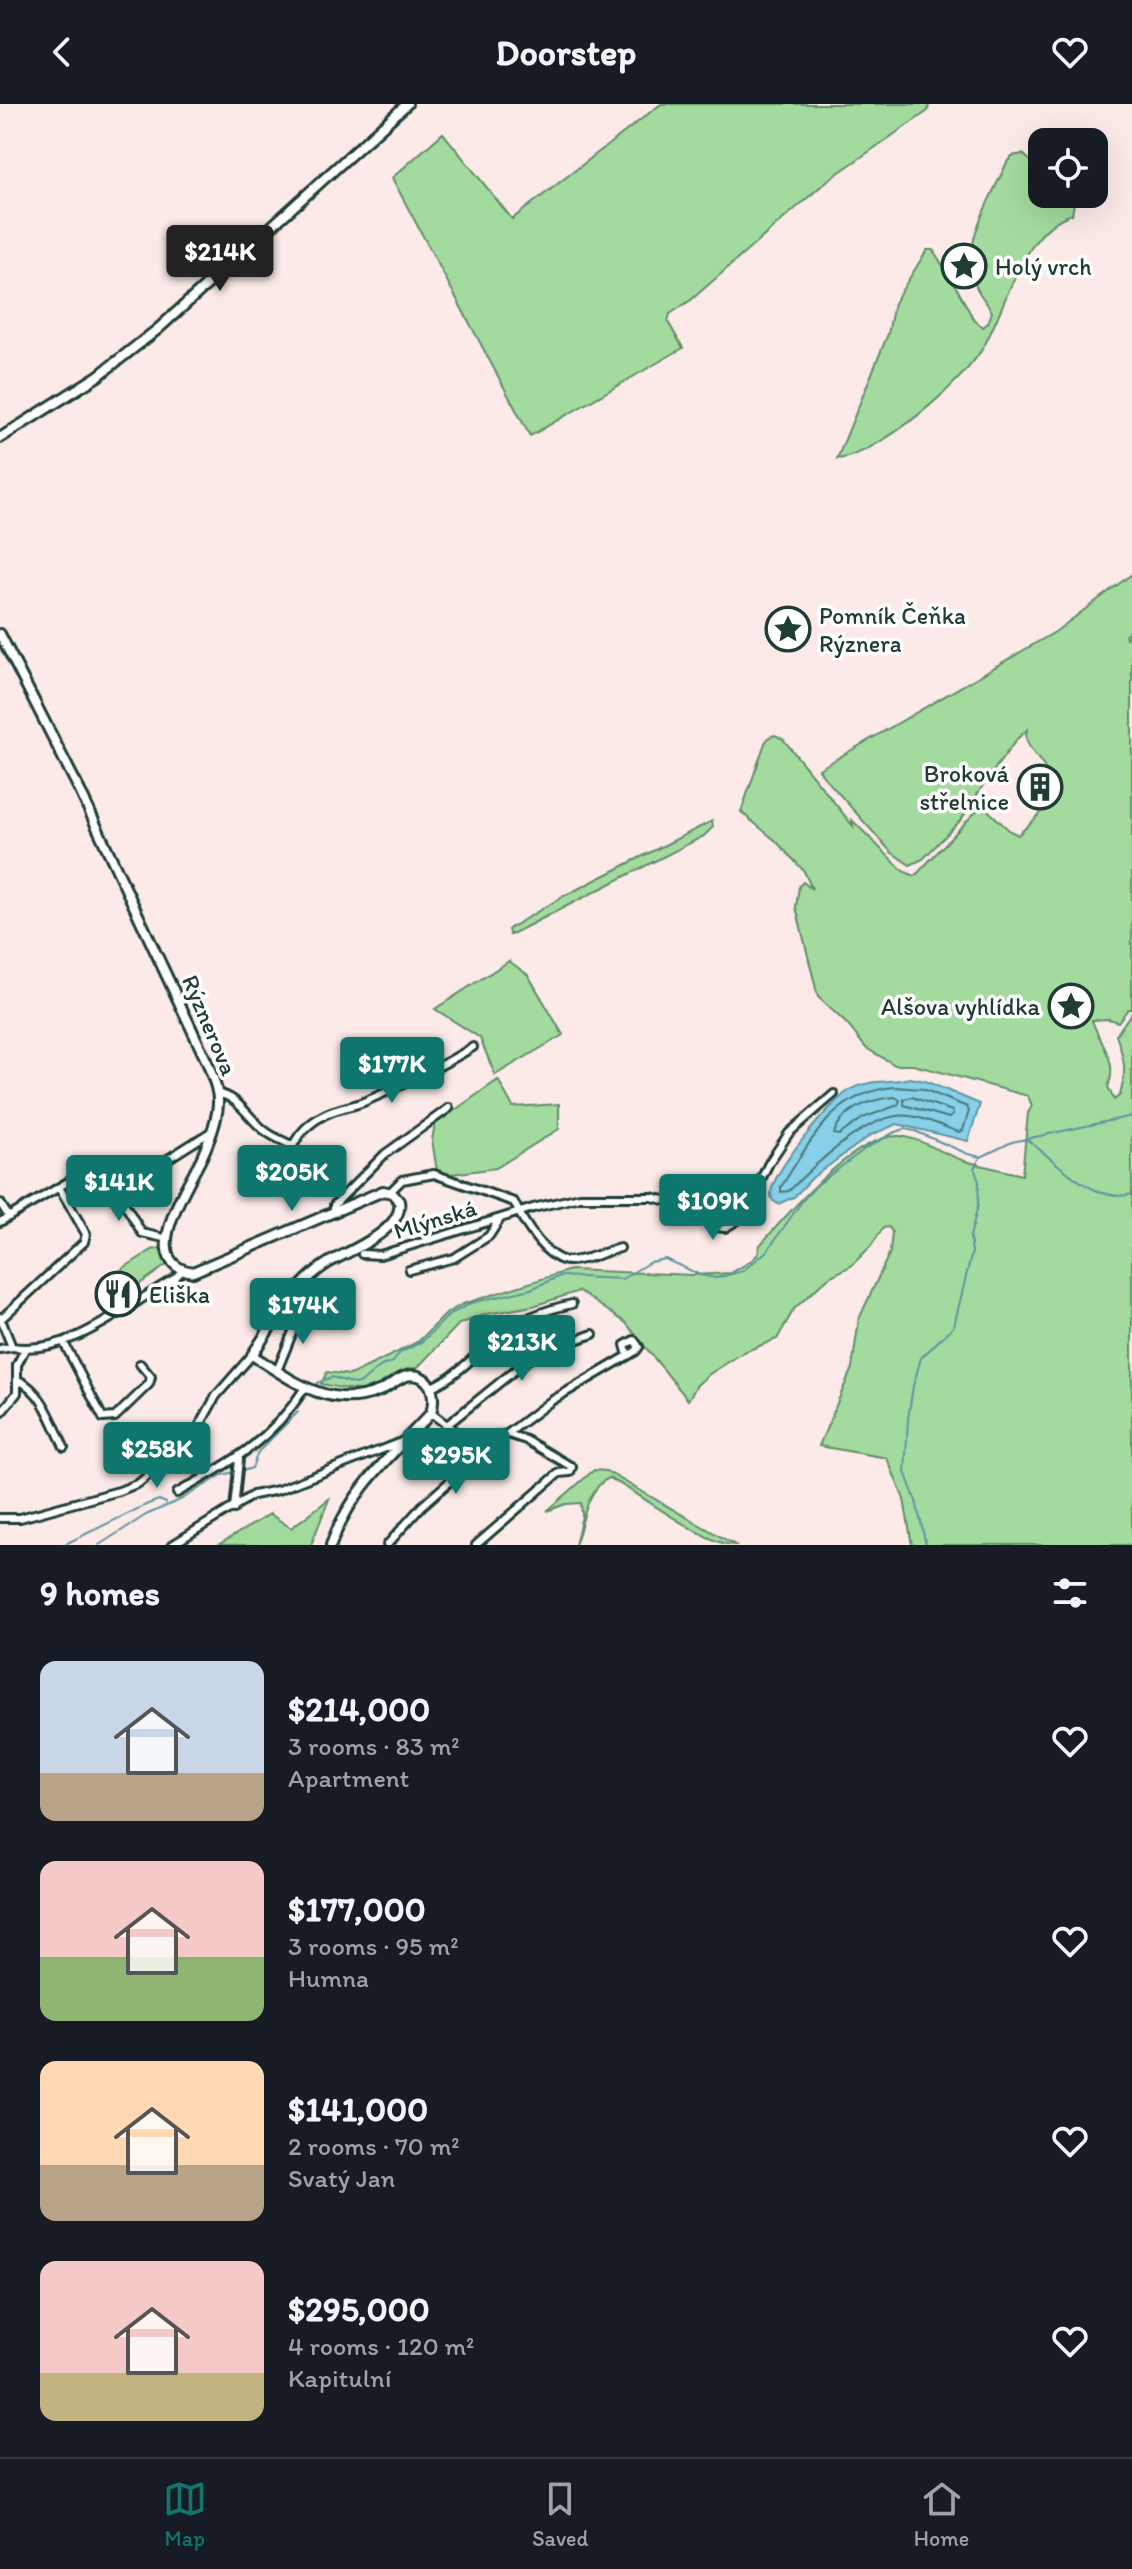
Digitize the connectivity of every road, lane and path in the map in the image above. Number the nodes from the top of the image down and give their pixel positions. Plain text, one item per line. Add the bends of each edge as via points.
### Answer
1 (407, 104) edge
2 (0, 438) edge
3 (0, 634) edge
4 (473, 1047) dead end
5 (218, 1094) junction
6 (834, 1094) dead end
7 (449, 1108) dead end
8 (212, 1130) junction
9 (155, 1167) dead end
10 (59, 1187) junction
11 (390, 1192) junction
12 (0, 1203) edge
13 (334, 1213) junction
14 (519, 1213) junction
15 (9, 1217) junction
16 (500, 1218) junction
17 (0, 1222) edge
18 (168, 1239) junction
19 (620, 1248) dead end
20 (362, 1254) dead end
21 (183, 1270) junction
22 (409, 1270) dead end
23 (572, 1304) dead end
24 (309, 1308) dead end
25 (1, 1318) edge
26 (593, 1334) dead end
27 (64, 1343) junction
28 (12, 1347) junction
29 (0, 1349) edge
30 (25, 1349) junction
31 (252, 1355) junction
32 (628, 1356) dead end
33 (140, 1364) dead end
34 (277, 1371) junction
35 (18, 1380) junction
36 (431, 1387) junction
37 (304, 1389) junction
38 (431, 1413) junction
39 (0, 1414) edge
40 (447, 1425) junction
41 (508, 1434) junction
42 (476, 1439) junction
43 (404, 1440) junction
44 (64, 1447) dead end
45 (482, 1453) junction
46 (238, 1460) junction
47 (177, 1493) dead end
48 (234, 1509) junction
49 (0, 1518) edge
50 (172, 1545) edge
51 (331, 1545) edge
52 (387, 1545) edge
53 (476, 1545) edge

1 - 2 street via 158,329 98,376
3 - 5 street, Rýznerova via 80,791
4 - 5 street via 434,1071 321,1116 293,1146 264,1131 236,1103
5 - 8 street, Rýznerova
6 - 14 street, Mlýnská via 789,1133 747,1208 725,1228 668,1201 647,1197 580,1197
7 - 13 street via 385,1154 334,1205
8 - 9 street
8 - 18 street, Rýznerova via 168,1226
10 - 15 street
10 - 18 street via 100,1163 142,1233
10 - 25 street via 86,1234 84,1242
11 - 13 street
11 - 14 street via 402,1180 434,1174 514,1202
11 - 31 street via 400,1204 395,1219 376,1237 311,1276
12 - 15 street
13 - 21 street via 193,1272
14 - 16 street, Mlýnská
14 - 19 street via 557,1258 569,1261
15 - 17 street
16 - 20 street, Mlýnská via 380,1255
16 - 22 street via 489,1236 454,1258
18 - 21 street via 173,1262
21 - 27 street
23 - 36 street via 520,1322
24 - 34 street via 298,1319
25 - 28 street
26 - 40 street via 535,1354
27 - 30 street
27 - 33 street via 103,1418 115,1417 149,1384 151,1377
28 - 29 street
28 - 30 street
30 - 35 street via 17,1365
31 - 34 street
31 - 49 street via 216,1396 194,1436 139,1483 20,1518
32 - 41 street via 551,1401
34 - 37 street
35 - 39 street via 17,1393
35 - 44 street via 29,1385 47,1410
36 - 37 street via 410,1375 353,1397
36 - 38 street
37 - 46 street via 281,1420
38 - 40 street
38 - 43 street
40 - 42 street
41 - 42 street
41 - 45 street
41 - 53 street via 572,1469 559,1473
42 - 45 street
43 - 48 street via 253,1495
43 - 51 street via 348,1505
45 - 52 street
46 - 47 street
46 - 48 street
48 - 50 street

